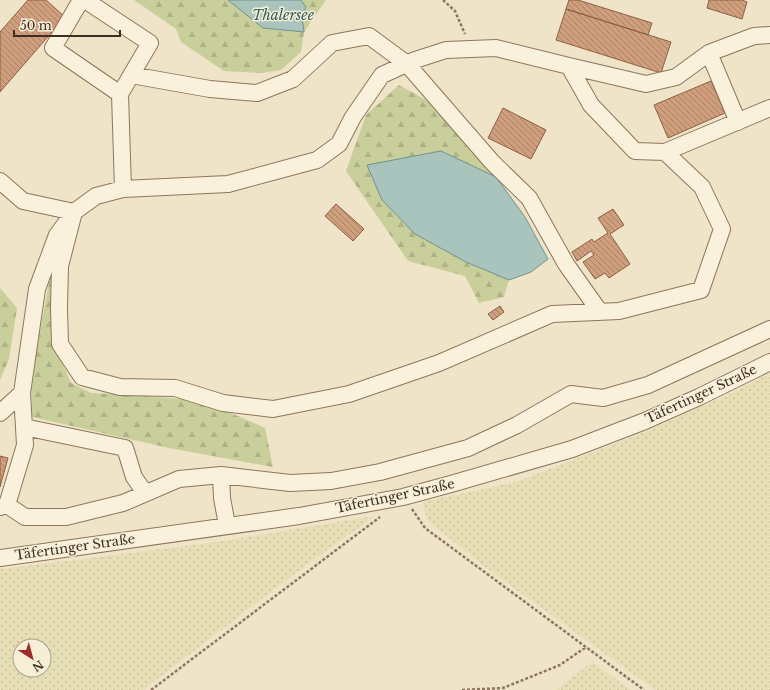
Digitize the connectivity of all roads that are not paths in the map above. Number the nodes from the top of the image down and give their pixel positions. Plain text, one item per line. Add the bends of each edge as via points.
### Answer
1 (81, 0) edge
2 (85, 0) edge
3 (770, 35) edge
4 (709, 53) junction
5 (407, 64) junction
6 (569, 66) junction
7 (131, 75) junction
8 (120, 94) junction
9 (770, 108) edge
10 (738, 122) junction
11 (665, 152) junction
12 (0, 181) edge
13 (123, 189) junction
14 (74, 212) junction
15 (600, 312) junction
16 (770, 329) edge
17 (770, 362) edge
18 (22, 393) junction
19 (0, 413) edge
20 (24, 427) junction
21 (221, 475) junction
22 (145, 493) junction
23 (3, 506) edge
24 (227, 526) junction
25 (0, 558) edge

1 - 8 street via 53,48
2 - 7 street via 150,43
3 - 4 street via 754,36
4 - 6 street via 676,77 646,84
4 - 10 street
5 - 6 street via 446,50 496,48
5 - 7 street via 369,36 332,43 293,79 257,93 210,90
5 - 13 street via 382,75 339,144 318,160 228,184
5 - 15 street via 492,162 529,198 566,264
6 - 11 street via 591,104 635,152
7 - 8 street
8 - 13 street
9 - 10 street
10 - 11 street
11 - 15 street via 702,187 722,229 701,290 619,311
12 - 14 street via 23,201
13 - 14 street via 96,196
14 - 15 street via 60,266 60,344 82,377 120,387 175,388 223,403 273,409 349,394 438,363 552,314
14 - 18 street via 57,235 37,289
16 - 21 street via 648,385 603,398 571,394 517,425 468,448 380,472 331,481 290,483
17 - 24 street, Täfertinger Straße via 645,421 572,448 402,497
18 - 19 street
18 - 20 street
20 - 22 street via 125,448 134,477
20 - 23 street via 25,445
21 - 22 street via 179,479
21 - 24 street
22 - 23 street via 123,503 66,517 25,517
24 - 25 street, Täfertinger Straße

